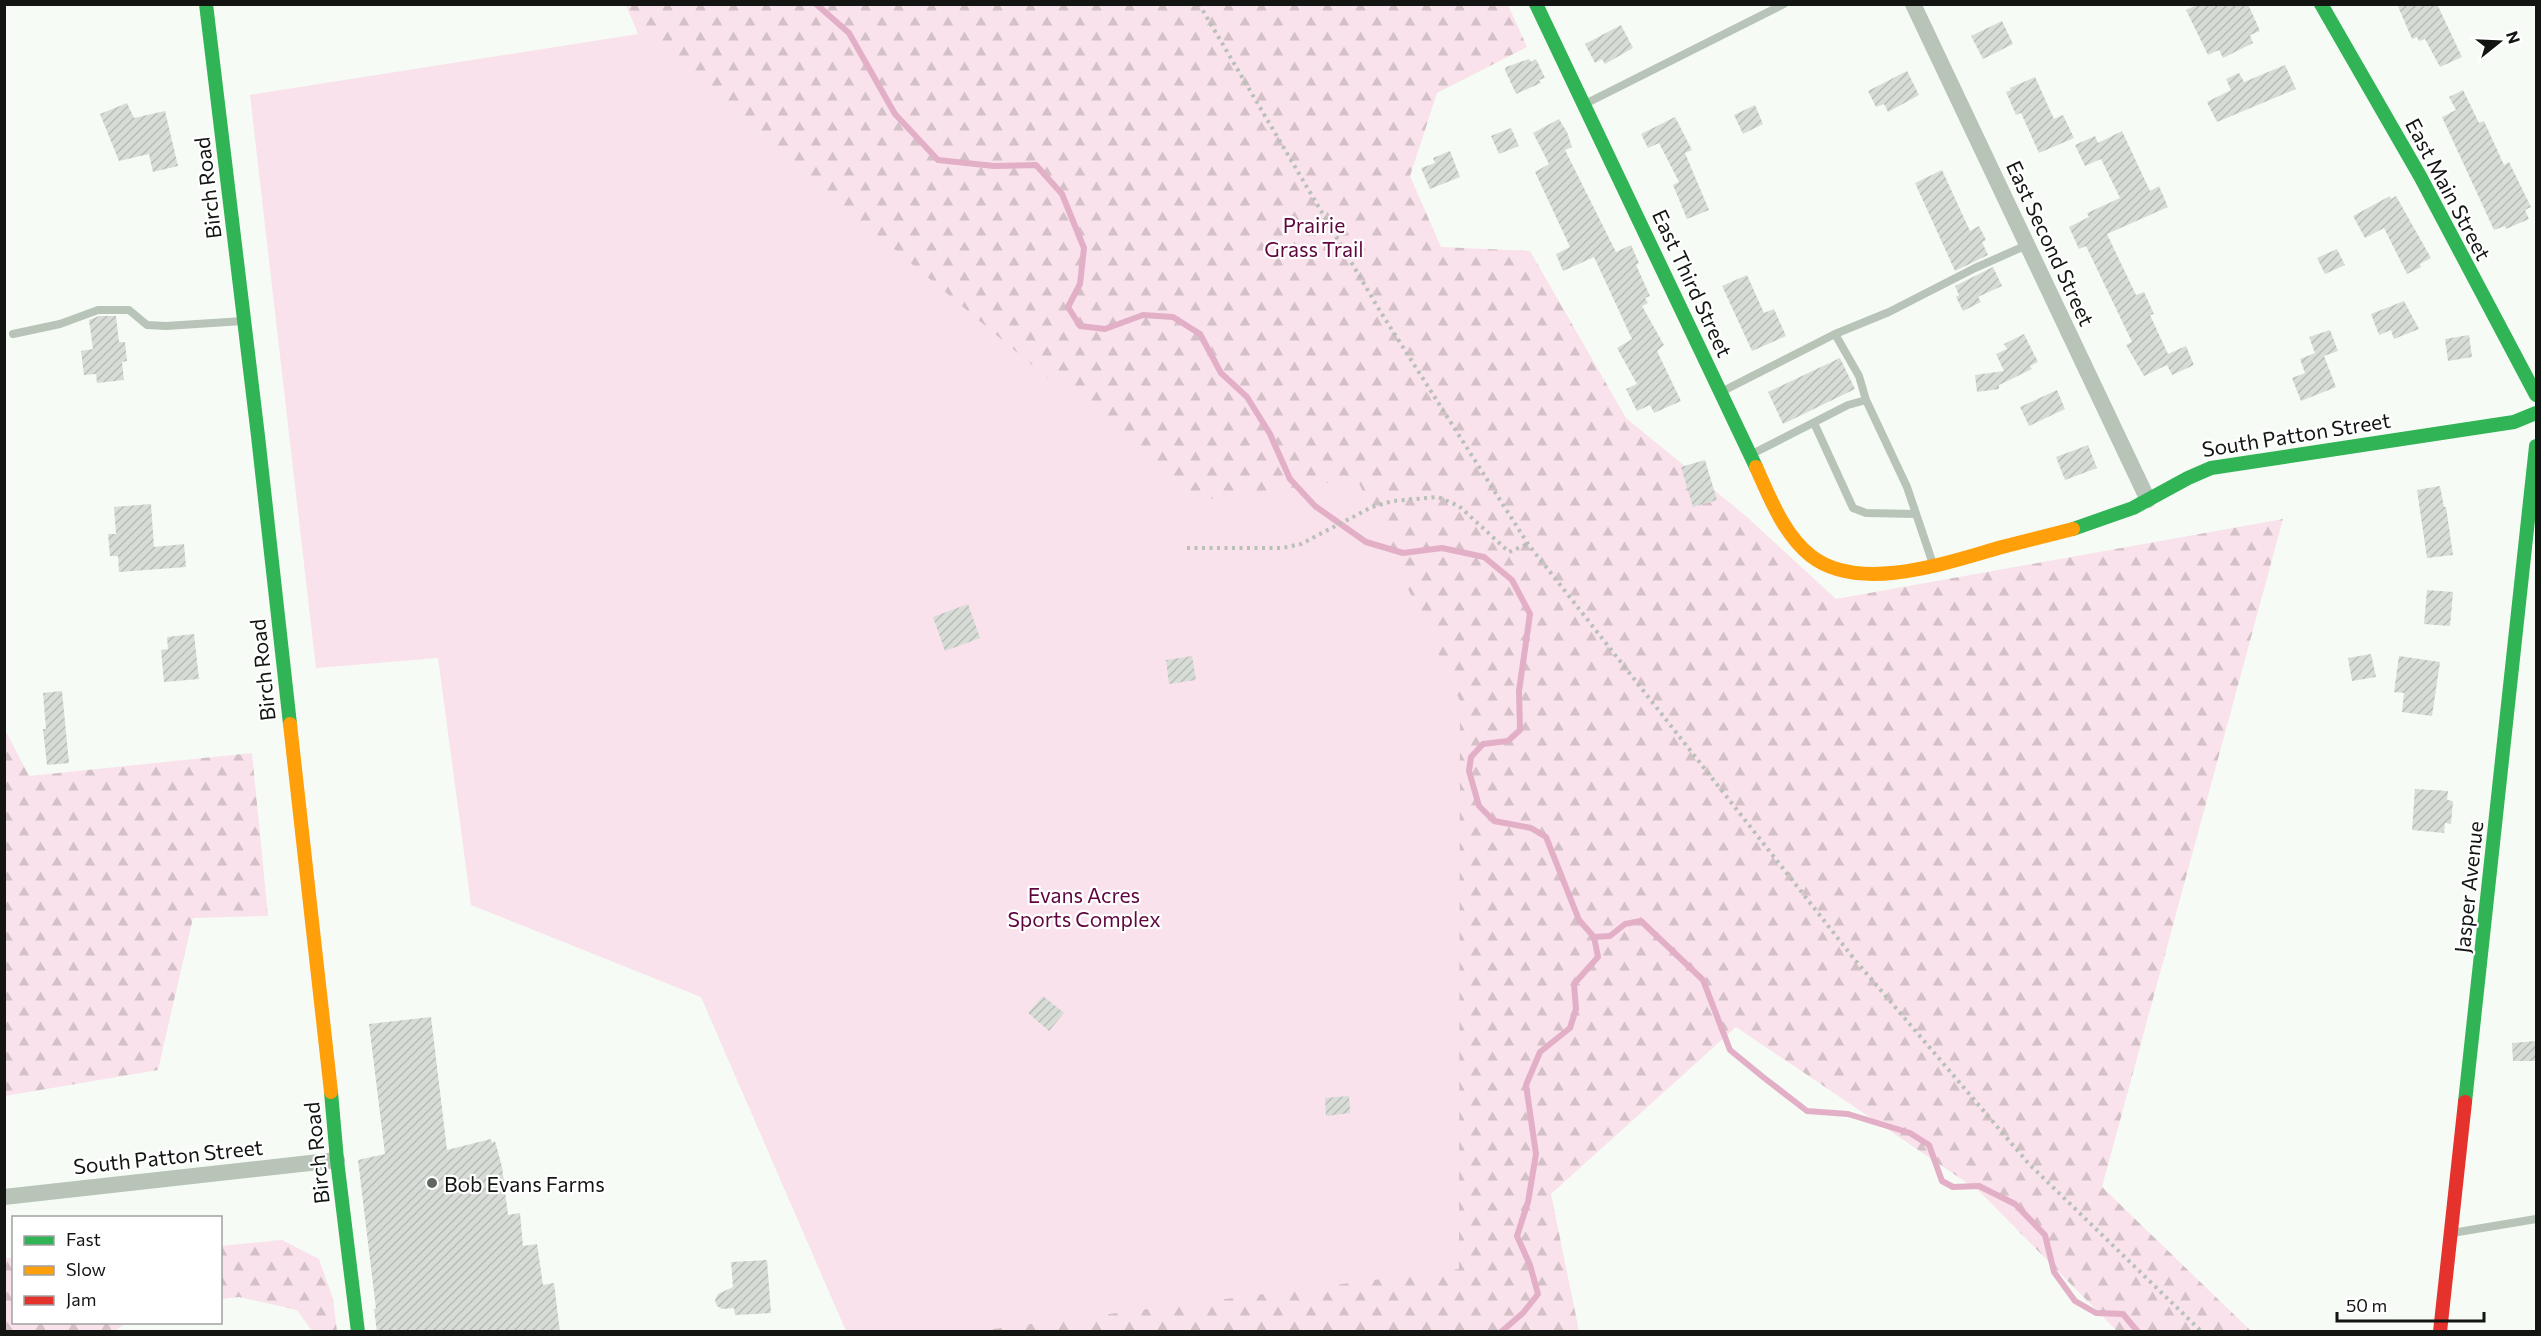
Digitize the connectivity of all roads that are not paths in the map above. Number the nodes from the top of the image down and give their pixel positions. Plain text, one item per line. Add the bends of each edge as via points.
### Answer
1 (206, 4) edge
2 (1536, 4) edge
3 (1784, 4) edge
4 (1913, 4) edge
5 (2321, 4) edge
6 (1584, 104) junction
7 (2027, 245) junction
8 (244, 321) junction
9 (13, 334) dead end
10 (1835, 334) junction
11 (1721, 392) junction
12 (2536, 395) edge
13 (1866, 400) junction
14 (2536, 413) edge
15 (1814, 423) junction
16 (2536, 446) edge
17 (1750, 456) junction
18 (2148, 500) junction
19 (1916, 514) junction
20 (1933, 564) junction
21 (1827, 566) joint
22 (337, 1160) junction
23 (4, 1197) edge
24 (2536, 1219) edge
25 (2451, 1233) junction
26 (358, 1332) edge
27 (2440, 1332) edge

1 - 8 street, Birch Road
2 - 6 street, East Third Street
3 - 6 lane
4 - 7 street, East Second Street
5 - 12 street, East Main Street via 2420,176
6 - 11 street, East Third Street
7 - 10 lane
7 - 18 street, East Second Street
8 - 9 lane via 147,325 129,310 98,310 60,324
8 - 22 street, Birch Road via 327,1039
10 - 11 lane
10 - 13 lane via 1859,376
11 - 17 street, East Third Street
13 - 15 lane
13 - 19 lane
14 - 18 street, South Patton Street via 2514,422 2211,468
15 - 17 lane
15 - 19 lane via 1853,508 1866,513
16 - 25 street, Jasper Avenue
17 - 21 street, East Third Street via 1795,540
18 - 20 street, South Patton Street via 2102,521
19 - 20 lane
20 - 21 street, South Patton Street via 1887,573 1845,572
22 - 23 street, South Patton Street
22 - 26 street, Birch Road
24 - 25 lane
25 - 27 street, Jasper Avenue

